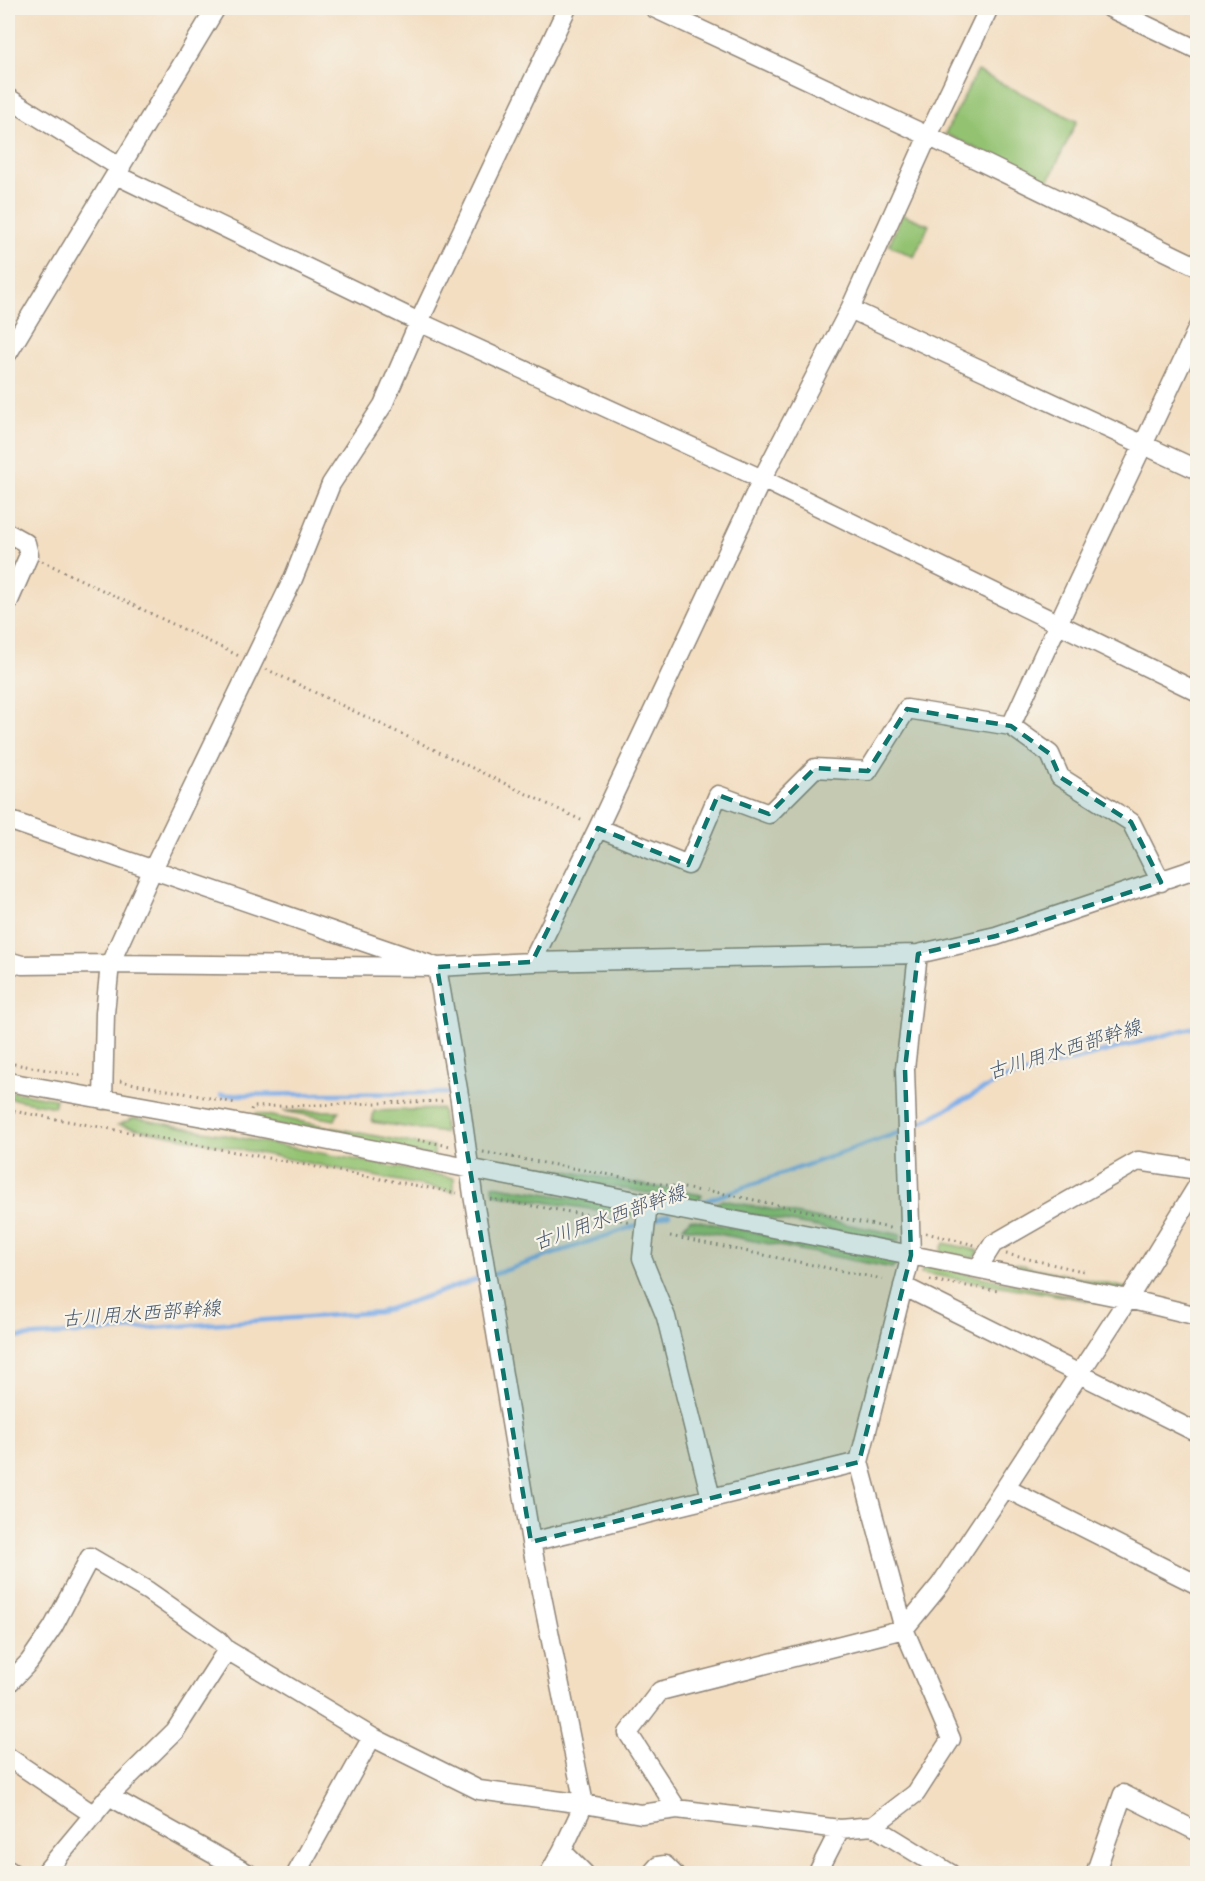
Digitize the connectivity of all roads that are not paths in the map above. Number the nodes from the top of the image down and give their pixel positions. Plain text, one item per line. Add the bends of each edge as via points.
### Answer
1 (216, 8) edge
2 (567, 8) edge
3 (654, 8) edge
4 (989, 8) edge
5 (1110, 8) edge
6 (1197, 50) edge
7 (8, 98) edge
8 (928, 136) junction
9 (119, 171) junction
10 (1197, 267) edge
11 (850, 309) junction
12 (419, 322) junction
13 (1197, 327) edge
14 (8, 353) edge
15 (1144, 444) junction
16 (1197, 470) edge
17 (762, 479) junction
18 (8, 533) edge
19 (8, 603) edge
20 (1057, 624) junction
21 (1197, 692) edge
22 (1011, 726) junction
23 (8, 820) edge
24 (598, 828) junction
25 (1197, 868) edge
26 (153, 869) junction
27 (1161, 882) junction
28 (918, 954) junction
29 (8, 961) edge
30 (532, 962) junction
31 (110, 964) junction
32 (437, 968) junction
33 (8, 1082) edge
34 (103, 1100) junction
35 (469, 1168) junction
36 (1197, 1170) edge
37 (1197, 1185) edge
38 (648, 1203) junction
39 (911, 1255) junction
40 (978, 1268) junction
41 (895, 1283) junction
42 (1128, 1299) junction
43 (1197, 1316) edge
44 (1079, 1374) junction
45 (1197, 1433) edge
46 (859, 1462) junction
47 (1005, 1488) junction
48 (711, 1498) junction
49 (531, 1542) junction
50 (1197, 1585) edge
51 (904, 1629) junction
52 (227, 1650) junction
53 (8, 1684) edge
54 (372, 1737) junction
55 (8, 1757) edge
56 (109, 1796) junction
57 (584, 1804) junction
58 (677, 1809) junction
59 (94, 1815) junction
60 (873, 1826) junction
61 (840, 1829) junction
62 (1197, 1832) edge
63 (562, 1851) junction
64 (8, 1870) edge
65 (14, 1874) edge
66 (45, 1874) edge
67 (249, 1874) edge
68 (296, 1874) edge
69 (549, 1874) edge
70 (585, 1874) edge
71 (651, 1874) edge
72 (674, 1874) edge
73 (816, 1874) edge
74 (951, 1874) edge
75 (1095, 1874) edge

1 - 9 street
2 - 12 street
3 - 8 street
4 - 8 street
5 - 6 street
7 - 9 street
8 - 10 street
8 - 11 street
9 - 12 street
9 - 14 street
11 - 15 street
11 - 17 street
12 - 17 street
12 - 26 street via 383,405 331,484 293,579
13 - 15 street
15 - 16 street
15 - 20 street
17 - 20 street
17 - 24 street
18 - 19 street via 26,543 29,555
20 - 21 street
20 - 22 street
22 - 24 street via 907,709 868,771 815,768 769,814 718,795 688,865
22 - 27 street via 1050,754 1060,777 1131,822
23 - 26 street
24 - 30 street
25 - 27 street
26 - 31 street
26 - 32 street
27 - 28 street via 996,936
28 - 30 street
28 - 39 street via 905,1069
29 - 31 street via 22,965
30 - 32 street
31 - 32 street
31 - 34 street
32 - 35 street
33 - 34 street
34 - 35 street
35 - 38 street
35 - 49 street
36 - 40 street via 1138,1161 993,1244
37 - 42 street
38 - 39 street
38 - 48 street via 642,1258 666,1317
39 - 40 street
39 - 41 street
40 - 42 street
41 - 44 street
41 - 46 street
42 - 43 street
42 - 44 street
44 - 45 street
44 - 47 street
46 - 48 street
46 - 51 street
47 - 50 street
47 - 51 street via 940,1586
48 - 49 street
49 - 57 street
51 - 58 street via 660,1691 628,1733
51 - 60 street via 951,1739 916,1793
52 - 53 street via 148,1591 90,1557 53,1627
52 - 54 street
52 - 56 street via 175,1731
54 - 57 street via 479,1790
54 - 68 street
55 - 59 street
56 - 59 street
56 - 67 street
57 - 58 street via 641,1814
57 - 63 street
58 - 61 street
59 - 66 street
60 - 61 street
60 - 74 street
61 - 73 street
62 - 75 street via 1122,1794
63 - 69 street
63 - 70 street
64 - 65 street
71 - 72 street via 664,1865

